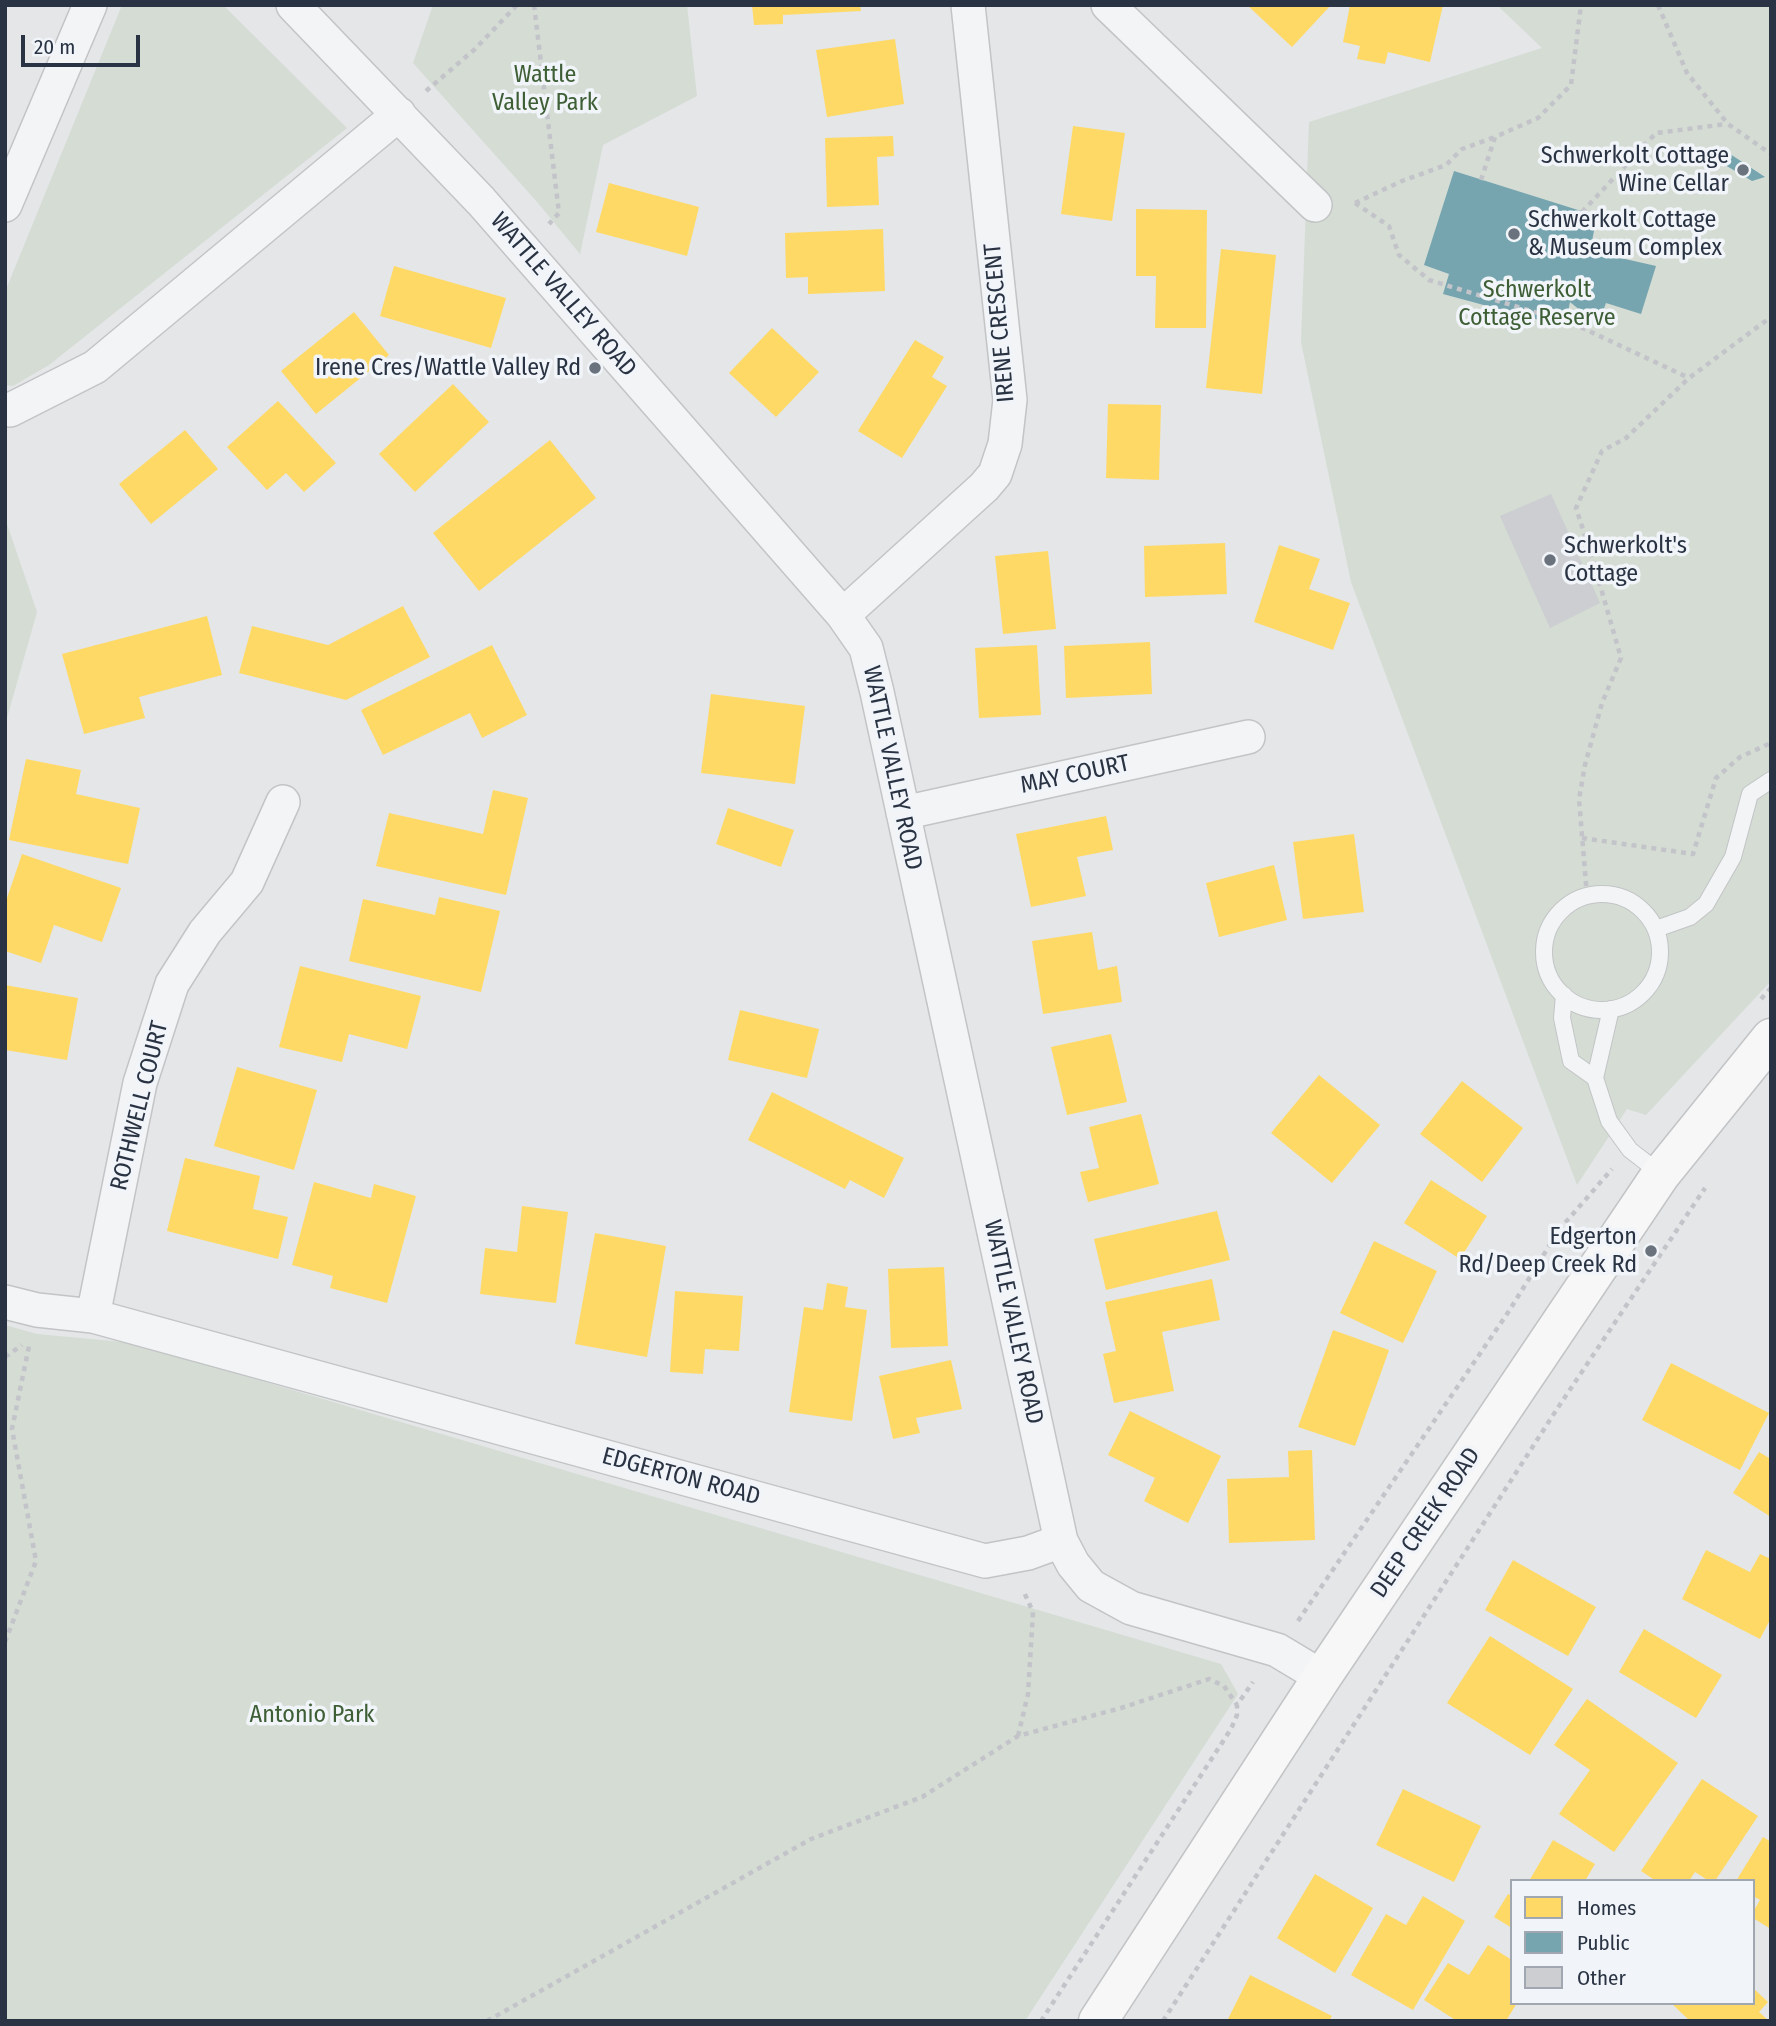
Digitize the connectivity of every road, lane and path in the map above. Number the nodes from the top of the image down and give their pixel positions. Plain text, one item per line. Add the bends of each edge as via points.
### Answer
1 (90, 5) edge
2 (293, 5) edge
3 (517, 5) edge
4 (534, 5) edge
5 (968, 5) edge
6 (1108, 5) edge
7 (1581, 5) edge
8 (1658, 5) edge
9 (398, 114) junction
10 (1728, 124) junction
11 (1496, 137) junction
12 (1771, 154) edge
13 (1481, 180) dead end
14 (1355, 203) junction
15 (5, 205) edge
16 (1315, 205) joint
17 (1582, 212) dead end
18 (524, 251) junction
19 (1771, 317) edge
20 (1689, 378) junction
21 (5, 408) edge
22 (843, 615) junction
23 (1248, 737) dead end
24 (1771, 743) edge
25 (1771, 780) edge
26 (283, 802) dead end
27 (903, 813) junction
28 (1582, 838) junction
29 (1587, 896) junction
30 (1656, 929) junction
31 (1564, 995) junction
32 (1611, 1009) junction
33 (1771, 1038) edge
34 (1595, 1078) junction
35 (1630, 1150) junction
36 (1661, 1174) junction
37 (1706, 1187) dead end
38 (5, 1302) edge
39 (93, 1316) junction
40 (5, 1357) edge
41 (1061, 1541) junction
42 (1028, 1553) junction
43 (5, 1642) edge
44 (1277, 1650) junction
45 (1322, 1677) junction
46 (1237, 1705) junction
47 (1018, 1736) junction
48 (487, 2021) edge
49 (1041, 2021) edge
50 (1098, 2021) edge
51 (1163, 2021) edge

1 - 15 street
2 - 9 street, WATTLE VALLEY ROAD
3 - 9 path via 475,49
4 - 18 path via 559,213
5 - 22 street, IRENE CRESCENT via 1010,400 1006,444 995,474 984,487
6 - 16 street
7 - 11 path via 1571,85 1538,118
8 - 10 path via 1687,73
9 - 18 street, WATTLE VALLEY ROAD
9 - 21 street via 94,367 10,410
10 - 12 path
10 - 17 path via 1656,133
11 - 13 path
11 - 14 path via 1462,149 1447,165
14 - 16 path
14 - 20 path via 1388,226 1399,254 1429,280 1574,324
18 - 22 street, WATTLE VALLEY ROAD
19 - 20 path
20 - 28 path via 1626,439 1602,451 1576,508 1621,658 1585,765 1579,799
22 - 27 street, WATTLE VALLEY ROAD via 866,648
23 - 27 street, MAY COURT
24 - 28 path via 1740,757 1716,779 1693,854
25 - 30 lane via 1750,794 1732,857 1706,904 1690,917
26 - 39 street, ROTHWELL COURT via 247,882 205,932 172,984 140,1083
27 - 41 street, WATTLE VALLEY ROAD
28 - 29 path
29 - 30 lane via 1606,894 1632,902
29 - 31 lane via 1561,911 1546,939 1547,970
30 - 32 lane via 1660,947 1654,979 1640,996
31 - 32 lane via 1591,1009
31 - 34 lane via 1562,1018 1571,1061
32 - 34 lane
33 - 36 main road, DEEP CREEK ROAD
34 - 35 lane via 1609,1121
35 - 36 lane
35 - 44 path via 1559,1230 1509,1311
36 - 45 main road, DEEP CREEK ROAD
37 - 51 path via 1550,1420
38 - 39 street, EDGERTON ROAD
39 - 42 street, EDGERTON ROAD via 985,1561
40 - 43 path via 30,1340 12,1429 36,1561
41 - 42 street, EDGERTON ROAD
41 - 44 street via 1091,1586 1131,1608
42 - 47 path via 1023,1591 1033,1612 1031,1662
44 - 45 street
44 - 46 path
45 - 50 main road, DEEP CREEK ROAD
46 - 47 path via 1224,1686 1209,1679
46 - 49 path via 1231,1729
47 - 48 path via 922,1797 811,1839

